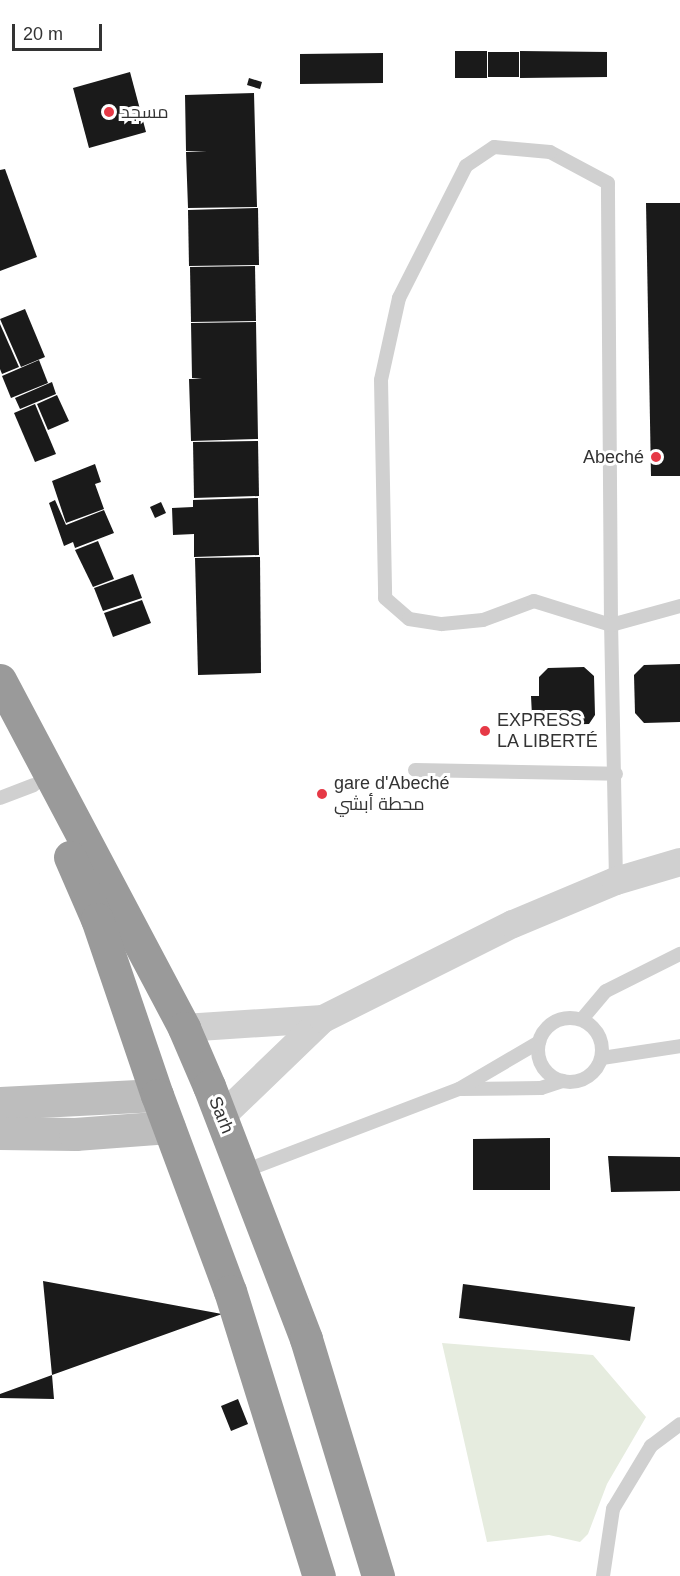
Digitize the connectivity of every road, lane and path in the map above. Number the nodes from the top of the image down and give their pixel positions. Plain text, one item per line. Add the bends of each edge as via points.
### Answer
1 (680, 606) edge
2 (611, 625) junction
3 (0, 680) edge
4 (0, 718) edge
5 (415, 770) dead end
6 (616, 774) junction
7 (34, 785) junction
8 (0, 798) edge
9 (680, 862) edge
10 (616, 881) junction
11 (680, 954) edge
12 (583, 1018) junction
13 (323, 1019) junction
14 (184, 1028) junction
15 (539, 1042) junction
16 (680, 1046) edge
17 (602, 1058) junction
18 (562, 1081) junction
19 (459, 1089) junction
20 (157, 1095) junction
21 (0, 1103) edge
22 (221, 1117) junction
23 (169, 1127) junction
24 (0, 1133) edge
25 (244, 1171) junction
26 (680, 1424) edge
27 (320, 1576) edge
28 (378, 1576) edge
29 (603, 1576) edge

1 - 2 lane
2 - 2 lane via 608,183 550,152 494,147 466,166 399,298 381,380 381,545 385,598 409,619 442,624 483,620 534,602
2 - 6 lane
3 - 14 highway, Sarh
4 - 7 highway
5 - 6 lane
6 - 10 lane
7 - 8 lane
7 - 20 highway via 97,919
9 - 10 street
10 - 13 street via 513,924
11 - 12 lane via 606,991
12 - 15 lane via 554,1022
12 - 17 lane via 599,1033
13 - 14 street
13 - 22 street
14 - 22 highway, Sarh
15 - 18 lane via 543,1067
15 - 19 lane
16 - 17 lane
17 - 18 lane via 587,1078
18 - 19 lane via 542,1088
19 - 25 lane
20 - 21 street
20 - 23 highway
22 - 25 highway, Sarh
23 - 24 street via 75,1134
23 - 27 highway via 234,1302
25 - 28 highway, Sarh via 306,1340
26 - 29 lane via 651,1446 613,1509

